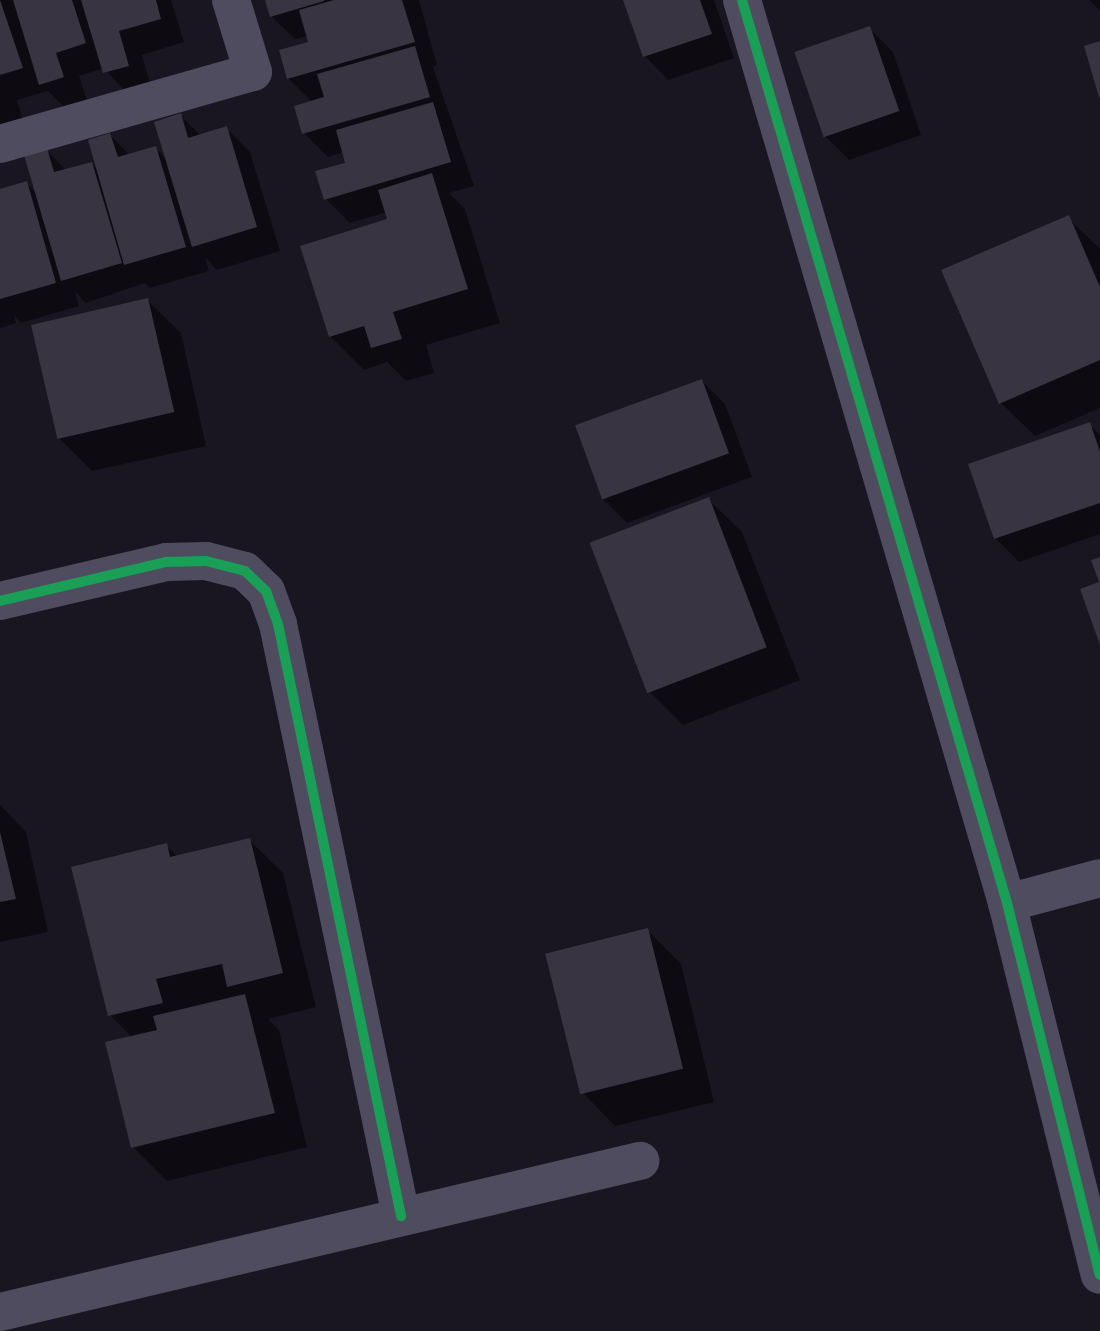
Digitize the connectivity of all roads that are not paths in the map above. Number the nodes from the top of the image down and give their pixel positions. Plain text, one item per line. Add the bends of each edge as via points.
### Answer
1 (232, 0) edge
2 (742, 0) edge
3 (0, 144) edge
4 (0, 601) edge
5 (1100, 877) edge
6 (1007, 902) junction
7 (640, 1161) dead end
8 (401, 1216) junction
9 (1100, 1275) edge
10 (0, 1312) edge

1 - 3 street via 253,72
2 - 6 street
4 - 8 street via 166,562 206,561 245,571 267,591 278,624
5 - 6 street
6 - 9 street
7 - 8 street
8 - 10 street

